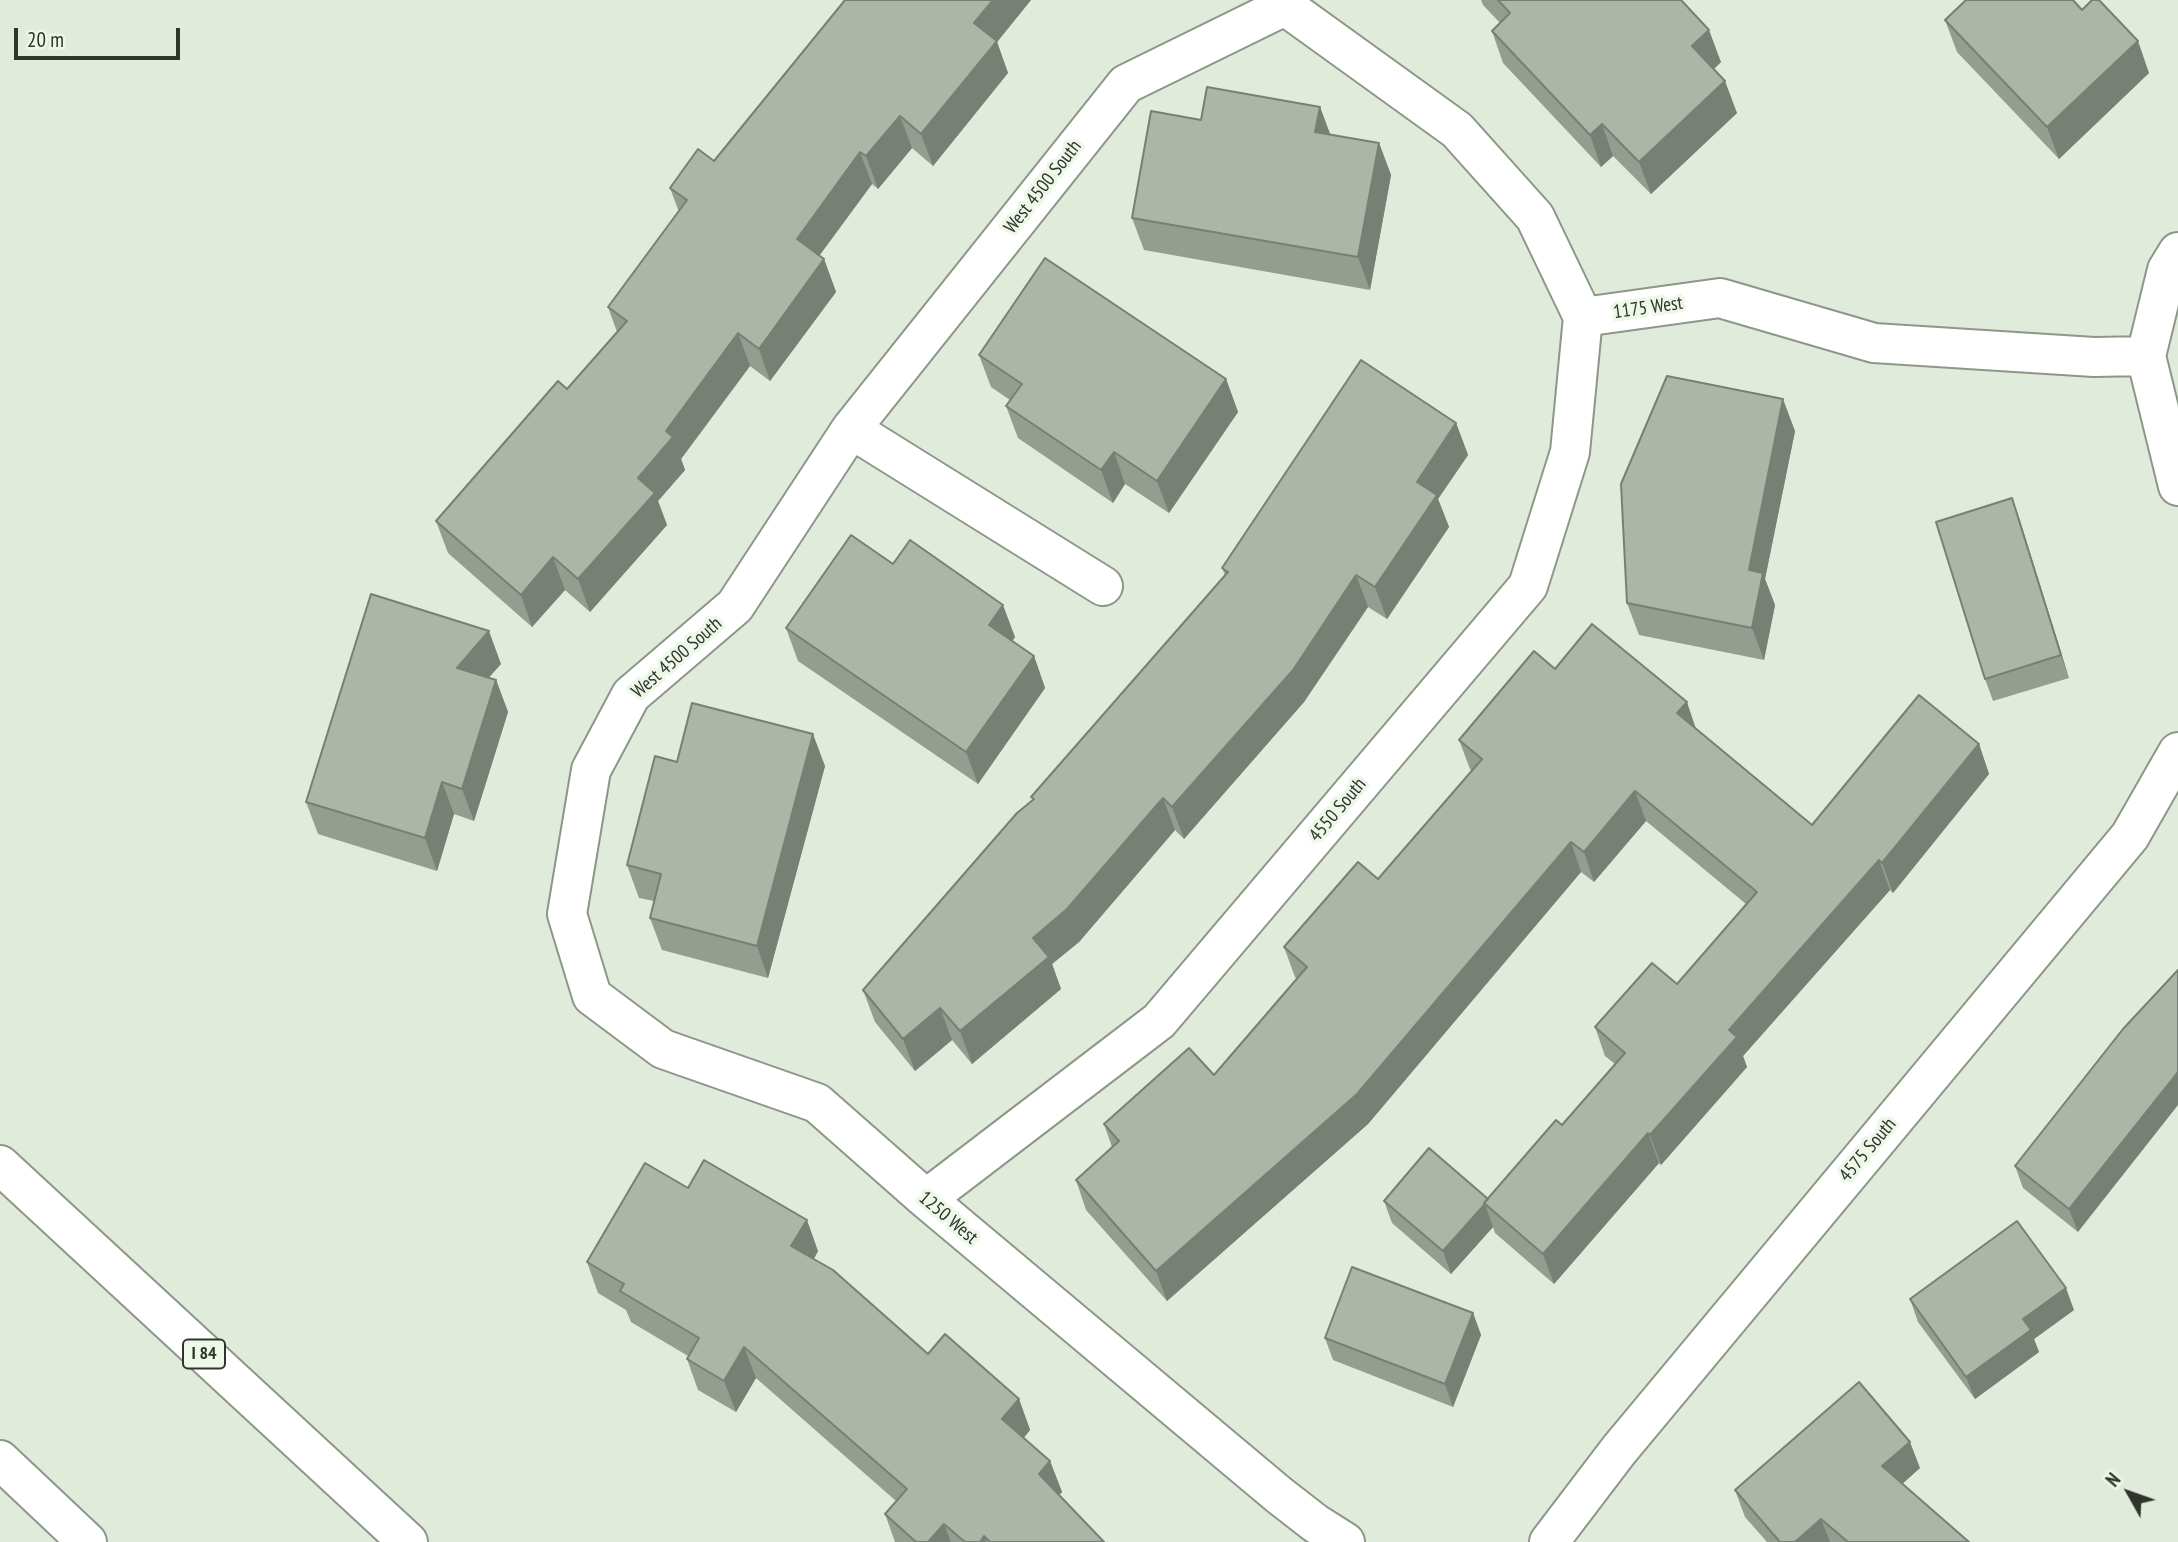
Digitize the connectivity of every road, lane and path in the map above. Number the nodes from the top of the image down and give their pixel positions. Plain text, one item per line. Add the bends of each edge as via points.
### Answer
1 (2178, 252) edge
2 (1583, 317) junction
3 (2146, 356) junction
4 (851, 429) junction
5 (2178, 486) edge
6 (1103, 586) dead end
7 (2178, 752) edge
8 (567, 914) joint
9 (0, 1165) edge
10 (926, 1199) junction
11 (0, 1460) edge
12 (87, 1542) edge
13 (408, 1542) edge
14 (1345, 1542) edge
15 (1549, 1542) edge

1 - 3 main road via 2167,270
2 - 3 main road, 1175 West via 1720,298 1874,343
2 - 4 main road, West 4500 South via 1535,217 1457,131 1284,6 1126,83
2 - 10 main road, 4550 South via 1570,452 1528,586 1159,1021
3 - 5 main road
4 - 6 main road
4 - 8 main road, West 4500 South via 735,606 631,695 591,770
7 - 15 main road, 4575 South via 2130,836 1619,1450
8 - 10 main road, 1250 West via 592,996 663,1049 817,1103
9 - 13 main road, I 84
10 - 14 main road, 1250 West via 1279,1495
11 - 12 main road

